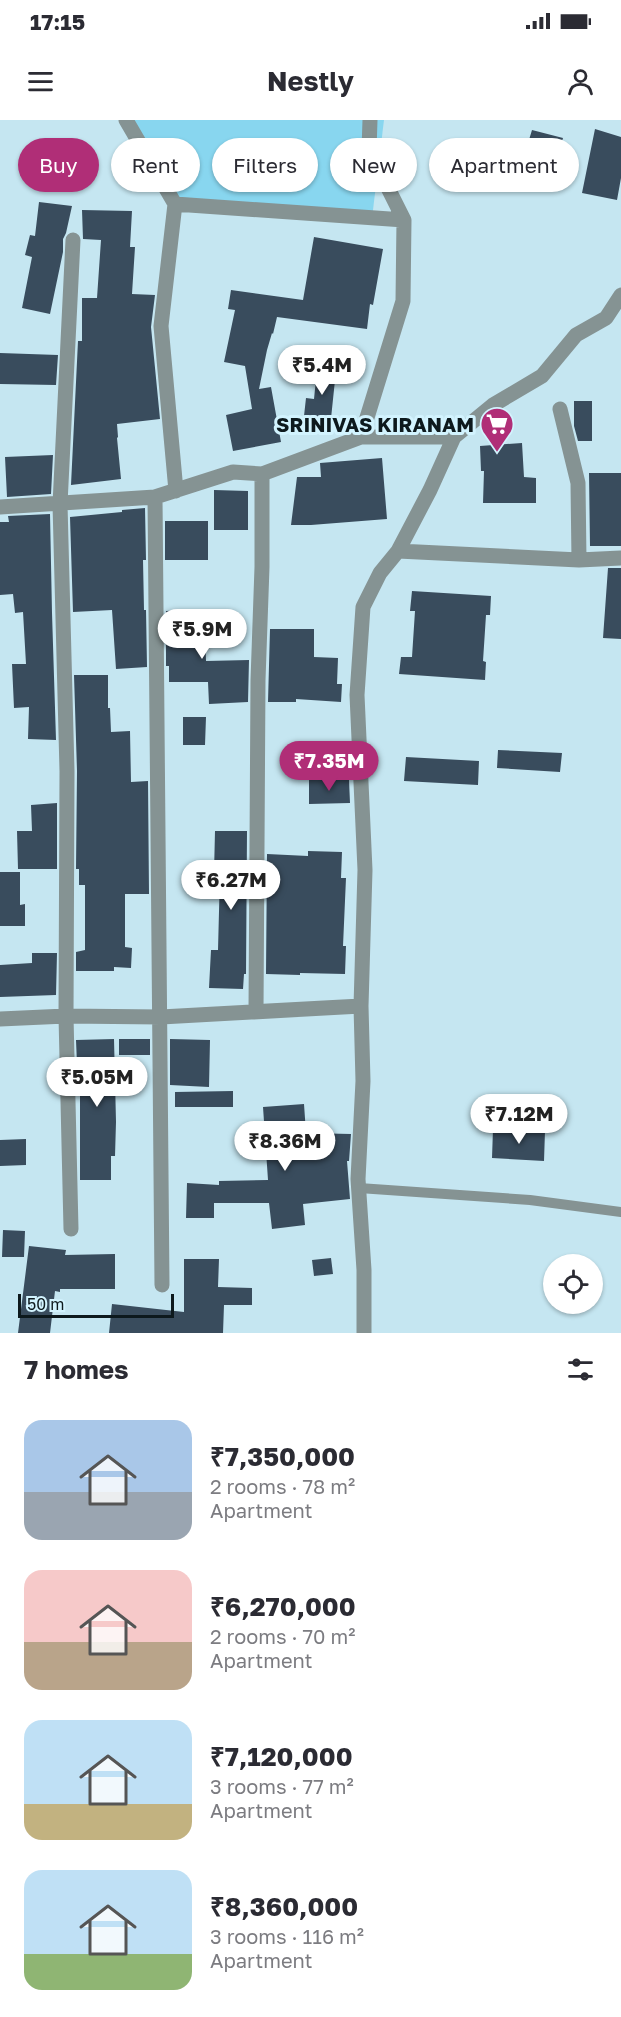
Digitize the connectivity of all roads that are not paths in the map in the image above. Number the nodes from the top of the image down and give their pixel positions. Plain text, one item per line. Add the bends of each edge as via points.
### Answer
1 (126, 120) edge
2 (370, 120) edge
3 (175, 204) junction
4 (404, 220) junction
5 (73, 240) dead end
6 (621, 295) edge
7 (560, 409) dead end
8 (361, 437) junction
9 (454, 437) junction
10 (262, 474) junction
11 (176, 491) junction
12 (155, 497) junction
13 (60, 504) junction
14 (0, 507) edge
15 (398, 551) junction
16 (621, 558) edge
17 (579, 560) junction
18 (361, 1006) junction
19 (256, 1012) junction
20 (66, 1016) junction
21 (161, 1017) junction
22 (0, 1020) edge
23 (359, 1188) junction
24 (621, 1212) edge
25 (71, 1229) dead end
26 (162, 1285) dead end
27 (364, 1333) edge

1 - 3 street
2 - 4 street via 369,150
3 - 4 street
3 - 11 street via 161,326
4 - 8 street via 403,301
5 - 13 street
6 - 9 street via 606,318 576,335 542,376 493,405
7 - 17 street via 578,483
8 - 9 street
8 - 10 street
9 - 15 street
10 - 11 street via 233,472
10 - 19 street
11 - 12 street
12 - 13 street
12 - 21 street
13 - 14 street
13 - 20 street via 67,771
15 - 17 street
15 - 18 street via 380,573 363,607 357,695 365,870
16 - 17 street
18 - 19 street
18 - 23 street
19 - 21 street
20 - 21 street
20 - 22 street
20 - 25 street
21 - 26 street
23 - 24 lane via 530,1200
23 - 27 street

